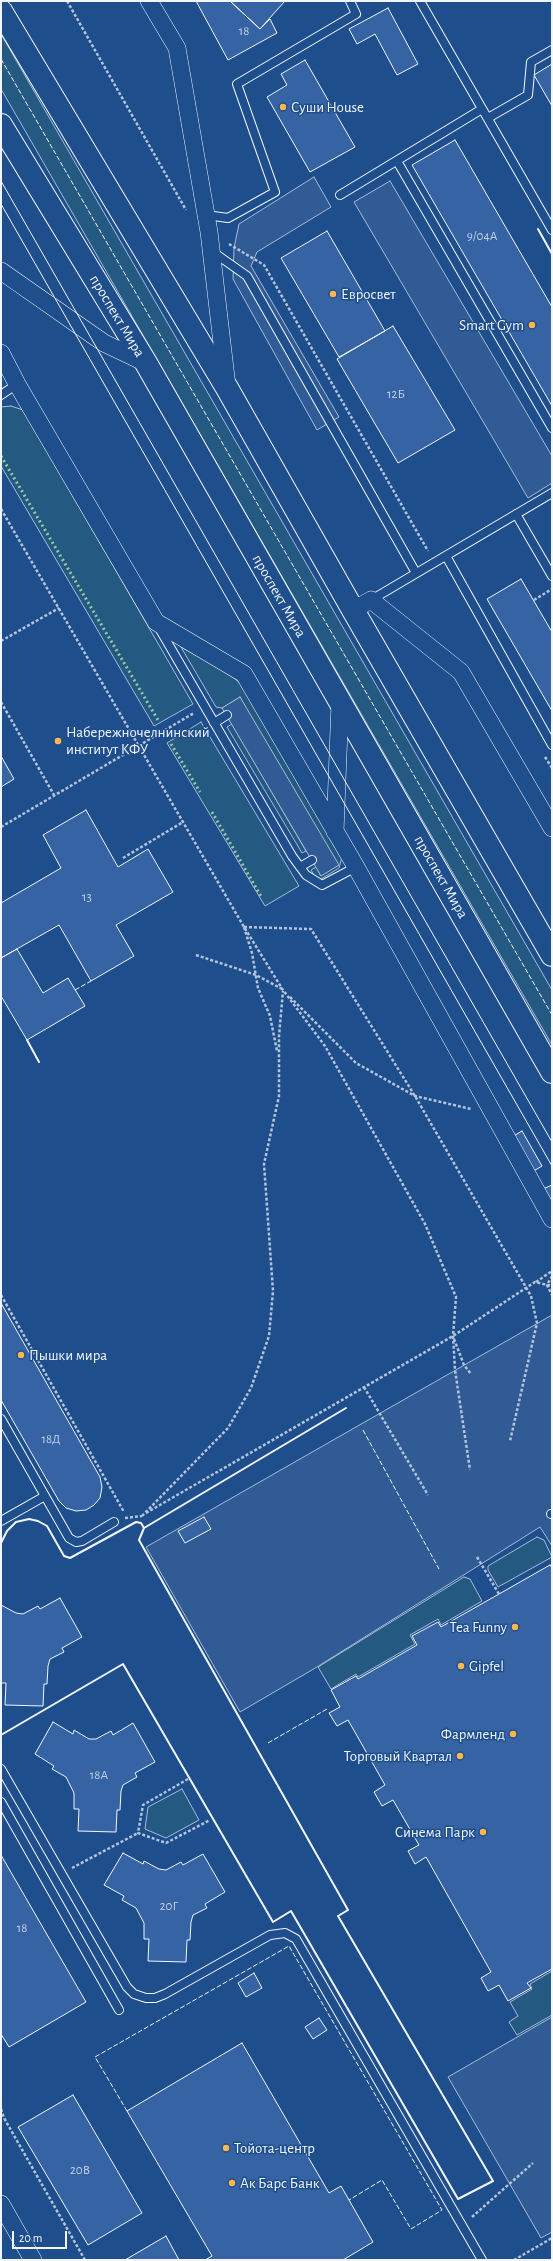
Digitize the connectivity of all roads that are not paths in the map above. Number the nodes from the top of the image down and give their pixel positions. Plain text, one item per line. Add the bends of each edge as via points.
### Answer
1 (149, 1) edge
2 (350, 1) edge
3 (420, 1) edge
4 (1, 11) edge
5 (552, 50) edge
6 (482, 109) junction
7 (488, 118) junction
8 (1, 124) edge
9 (397, 161) junction
10 (340, 195) dead end
11 (206, 216) junction
12 (552, 230) edge
13 (212, 252) junction
14 (1, 270) edge
15 (1, 353) edge
16 (146, 363) junction
17 (17, 384) junction
18 (228, 388) junction
19 (1, 395) edge
20 (552, 428) edge
21 (552, 493) edge
22 (516, 514) junction
23 (446, 556) junction
24 (416, 573) junction
25 (552, 576) edge
26 (362, 605) junction
27 (156, 622) junction
28 (340, 703) junction
29 (227, 716) dead end
30 (214, 723) junction
31 (552, 745) edge
32 (552, 828) edge
33 (336, 833) junction
34 (312, 860) dead end
35 (300, 867) junction
36 (356, 867) junction
37 (552, 954) edge
38 (552, 1072) edge
39 (552, 1219) edge
40 (1, 1420) edge
41 (45, 1496) junction
42 (118, 1520) road end
43 (1, 1521) edge
44 (1, 1769) edge
45 (1, 1802) edge
46 (119, 2010) dead end
47 (1, 2204) edge
48 (33, 2260) edge
49 (482, 2260) edge

1 - 11 street via 177,48
2 - 11 lane via 356,14 238,84 275,192 228,218
3 - 6 lane
4 - 18 main road
5 - 7 lane via 531,62 528,95
6 - 7 lane
6 - 9 lane
7 - 12 lane
8 - 16 main road, проспект Мира
9 - 10 lane
9 - 20 lane
11 - 13 street
13 - 18 street
13 - 24 lane via 247,276
14 - 16 street via 104,343
15 - 17 street
16 - 28 main road, проспект Мира
17 - 19 lane
17 - 27 street
18 - 26 main road
21 - 22 lane
22 - 23 lane
22 - 25 lane
23 - 24 lane
23 - 31 lane
24 - 26 lane
26 - 32 street via 461,672
26 - 37 main road
27 - 30 lane
27 - 33 street via 244,674
28 - 33 street
28 - 38 main road, проспект Мира
29 - 30 lane
30 - 35 lane
33 - 36 street
34 - 35 lane
35 - 36 lane via 306,876 322,885
36 - 39 street
40 - 41 lane
41 - 42 lane via 72,1541 82,1541
41 - 43 lane
44 - 49 lane via 127,1987 134,1994 146,1998 165,1994 270,1935 285,1933 296,1938
45 - 46 lane
47 - 48 street

